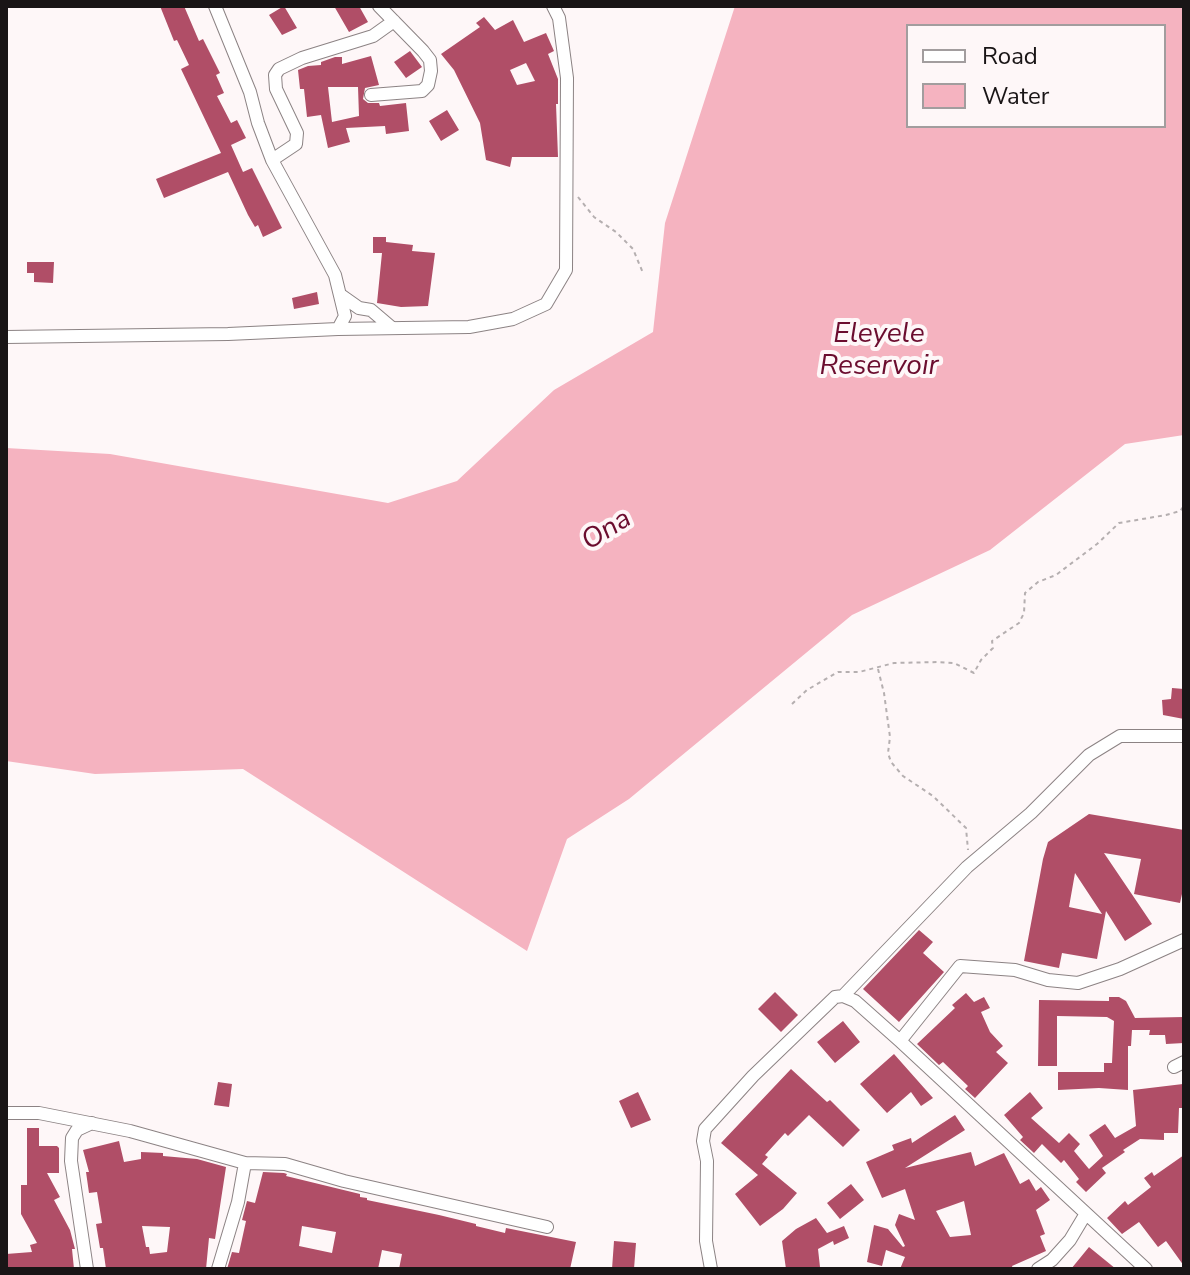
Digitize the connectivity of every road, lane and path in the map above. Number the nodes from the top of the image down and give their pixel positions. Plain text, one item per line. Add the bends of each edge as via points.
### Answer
1 (215, 6) edge
2 (379, 6) edge
3 (553, 6) edge
4 (394, 21) junction
5 (371, 95) dead end
6 (272, 160) junction
7 (568, 183) junction
8 (643, 273) dead end
9 (342, 296) junction
10 (391, 327) junction
11 (338, 329) junction
12 (6, 337) edge
13 (1184, 506) edge
14 (878, 668) junction
15 (792, 704) dead end
16 (1184, 736) edge
17 (967, 867) junction
18 (1184, 940) edge
19 (843, 996) junction
20 (900, 1041) junction
21 (6, 1113) edge
22 (92, 1123) junction
23 (245, 1163) junction
24 (1085, 1215) junction
25 (547, 1227) dead end
26 (87, 1269) edge
27 (218, 1269) edge
28 (711, 1269) edge
29 (1038, 1269) edge
30 (1146, 1269) edge

1 - 6 street
2 - 4 street
3 - 7 street via 567,78
4 - 5 street via 430,60 428,85 422,91
4 - 6 street via 373,36 279,69 276,89 294,125 296,144
6 - 9 street
7 - 8 path via 594,217 633,249
7 - 10 street via 566,270 546,304 513,319 469,327
9 - 10 street
9 - 11 street via 345,316
10 - 11 street
11 - 12 street
13 - 14 path via 1166,515 1119,523 1056,575 1038,582 1025,593 1019,623 992,641 993,648 974,673 938,662
14 - 15 path via 838,672
14 - 17 path via 891,762 966,828
16 - 17 street via 1120,736 1104,744
17 - 19 street
18 - 20 street via 1078,983 960,966
19 - 20 street
19 - 28 street via 835,997 753,1076 705,1129
20 - 24 street
21 - 22 street
22 - 23 street
22 - 26 street via 77,1130 71,1149
23 - 25 street via 285,1164
23 - 27 street
24 - 29 street via 1070,1240
24 - 30 street

